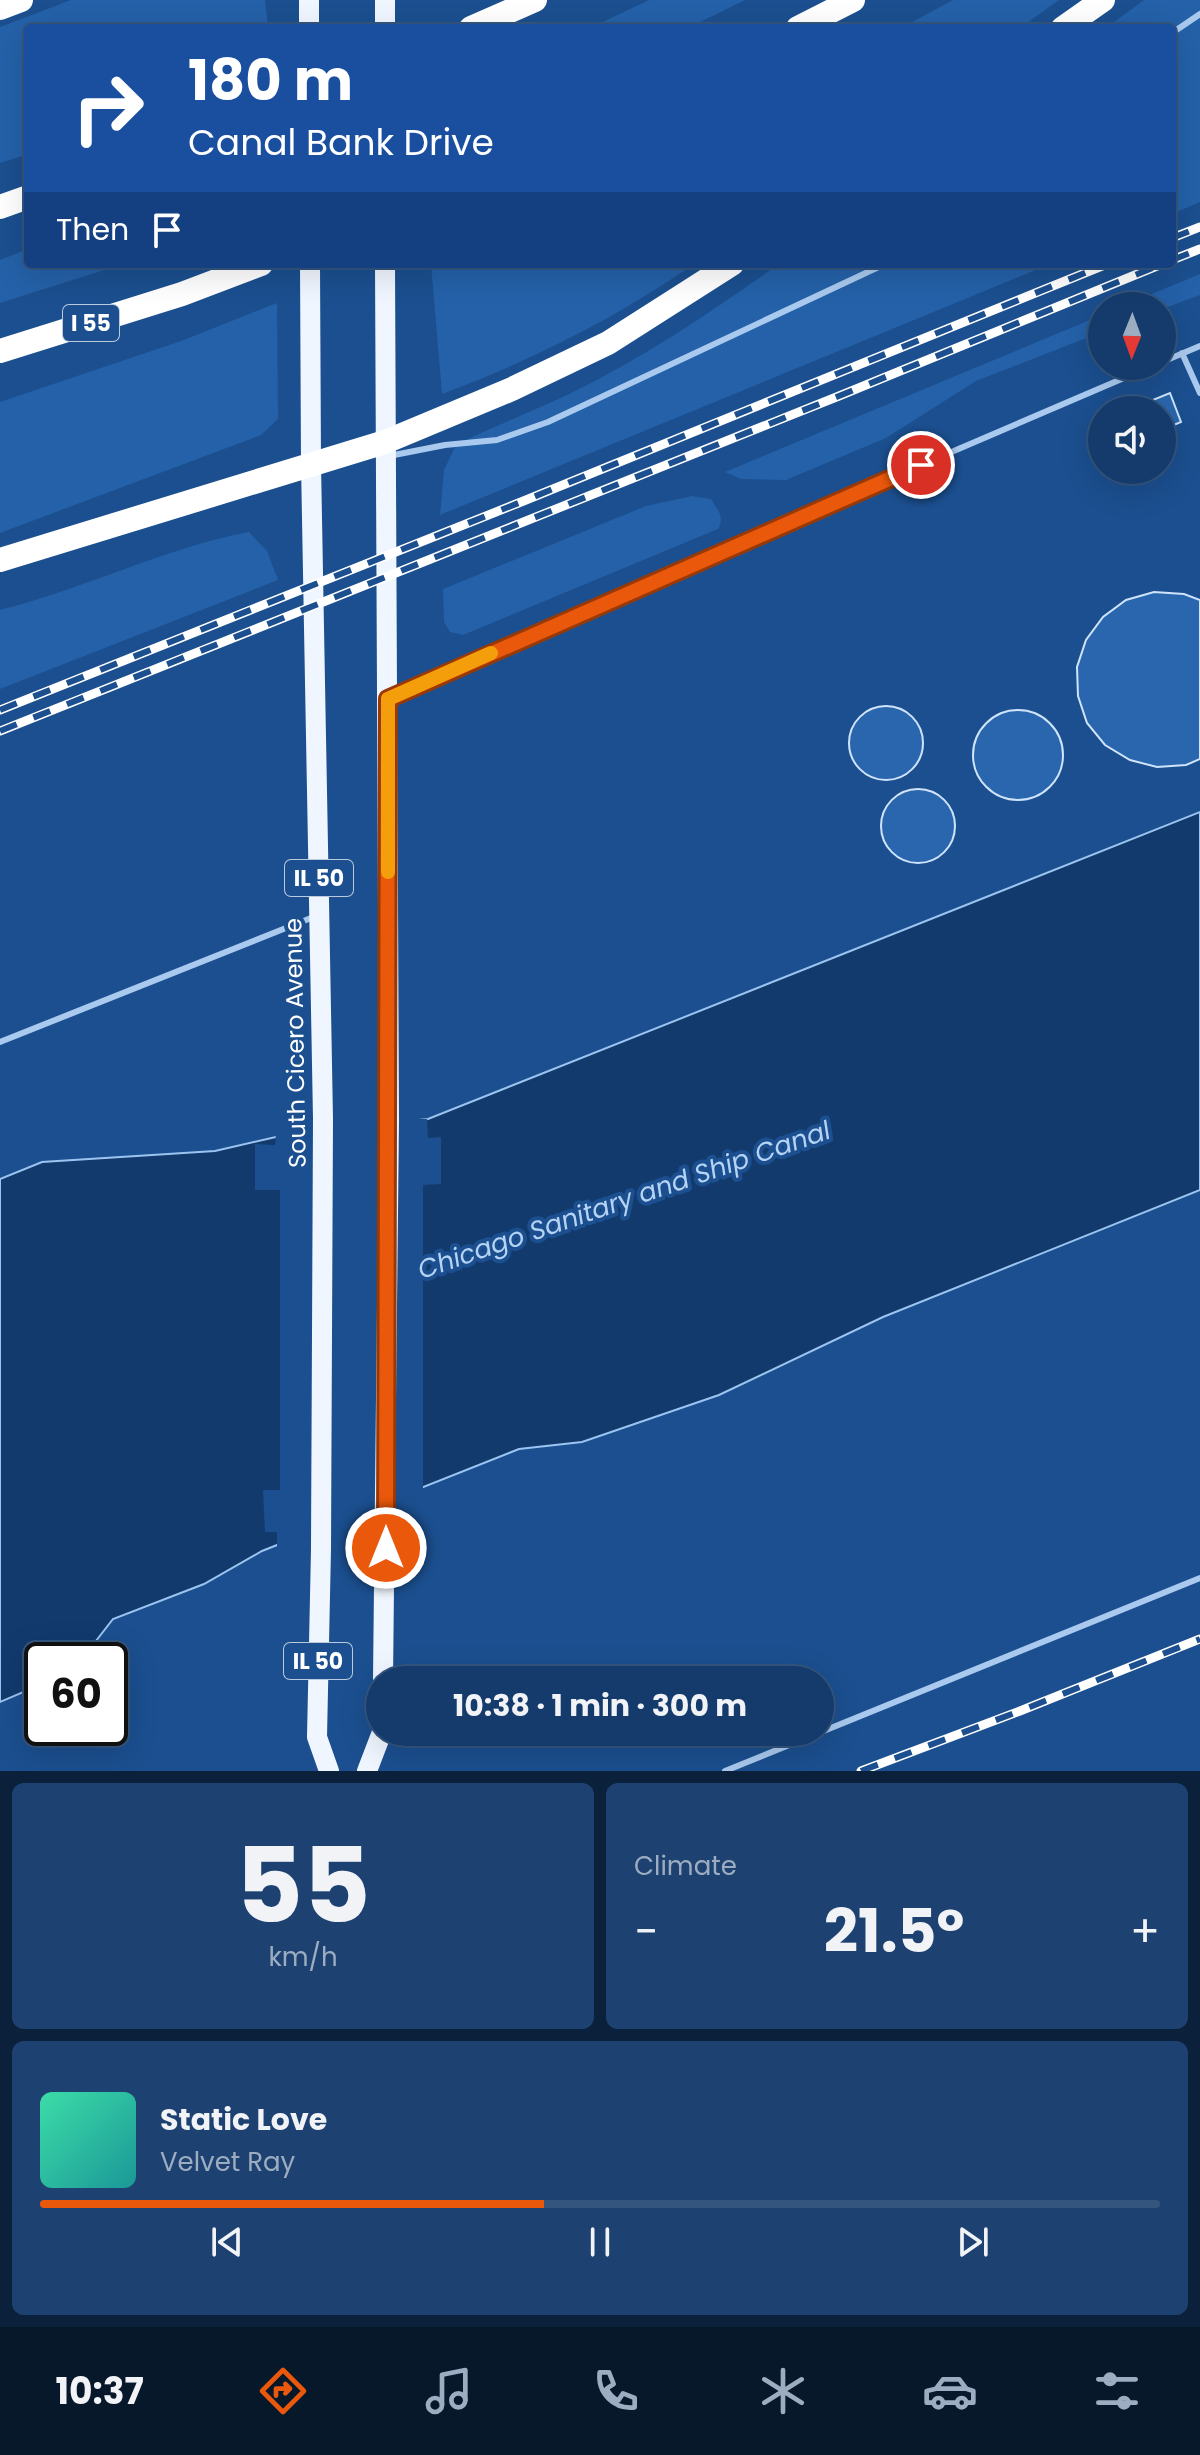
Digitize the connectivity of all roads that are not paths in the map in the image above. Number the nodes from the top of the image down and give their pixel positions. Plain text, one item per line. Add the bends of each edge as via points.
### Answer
1 (21, 0) edge
2 (309, 0) edge
3 (385, 0) edge
4 (535, 0) edge
5 (853, 0) edge
6 (1103, 0) edge
7 (0, 8) edge
8 (1200, 14) edge
9 (309, 24) edge
10 (385, 24) edge
11 (480, 24) edge
12 (806, 24) edge
13 (1069, 24) edge
14 (1176, 30) edge
15 (24, 198) edge
16 (0, 207) edge
17 (250, 268) edge
18 (310, 268) edge
19 (385, 268) edge
20 (726, 268) edge
21 (876, 268) edge
22 (1200, 346) edge
23 (0, 351) edge
24 (1182, 353) junction
25 (1176, 356) edge
26 (1119, 380) edge
27 (1200, 393) edge
28 (385, 449) junction
29 (311, 464) junction
30 (0, 560) edge
31 (388, 699) junction
32 (319, 915) junction
33 (0, 1042) edge
34 (1200, 1578) edge
35 (383, 1666) edge
36 (377, 1746) edge
37 (329, 1771) edge
38 (367, 1771) edge
39 (725, 1771) edge

1 - 7 highway
2 - 9 main road
3 - 10 main road
4 - 11 highway
5 - 12 highway
6 - 13 highway
8 - 14 lane
15 - 16 highway
17 - 23 highway, I 55
18 - 29 main road, South Cicero Avenue / IL 50
19 - 28 main road, IL 50
20 - 28 highway via 608,343
21 - 28 lane via 548,422 497,440
22 - 24 lane
24 - 25 lane
24 - 27 lane
26 - 31 lane
28 - 29 highway
28 - 31 main road, IL 50
29 - 30 highway
29 - 32 main road, South Cicero Avenue / IL 50
31 - 35 main road, IL 50
32 - 33 lane
32 - 37 main road, South Cicero Avenue / IL 50 via 323,1119 317,1737
34 - 39 lane
36 - 38 main road

